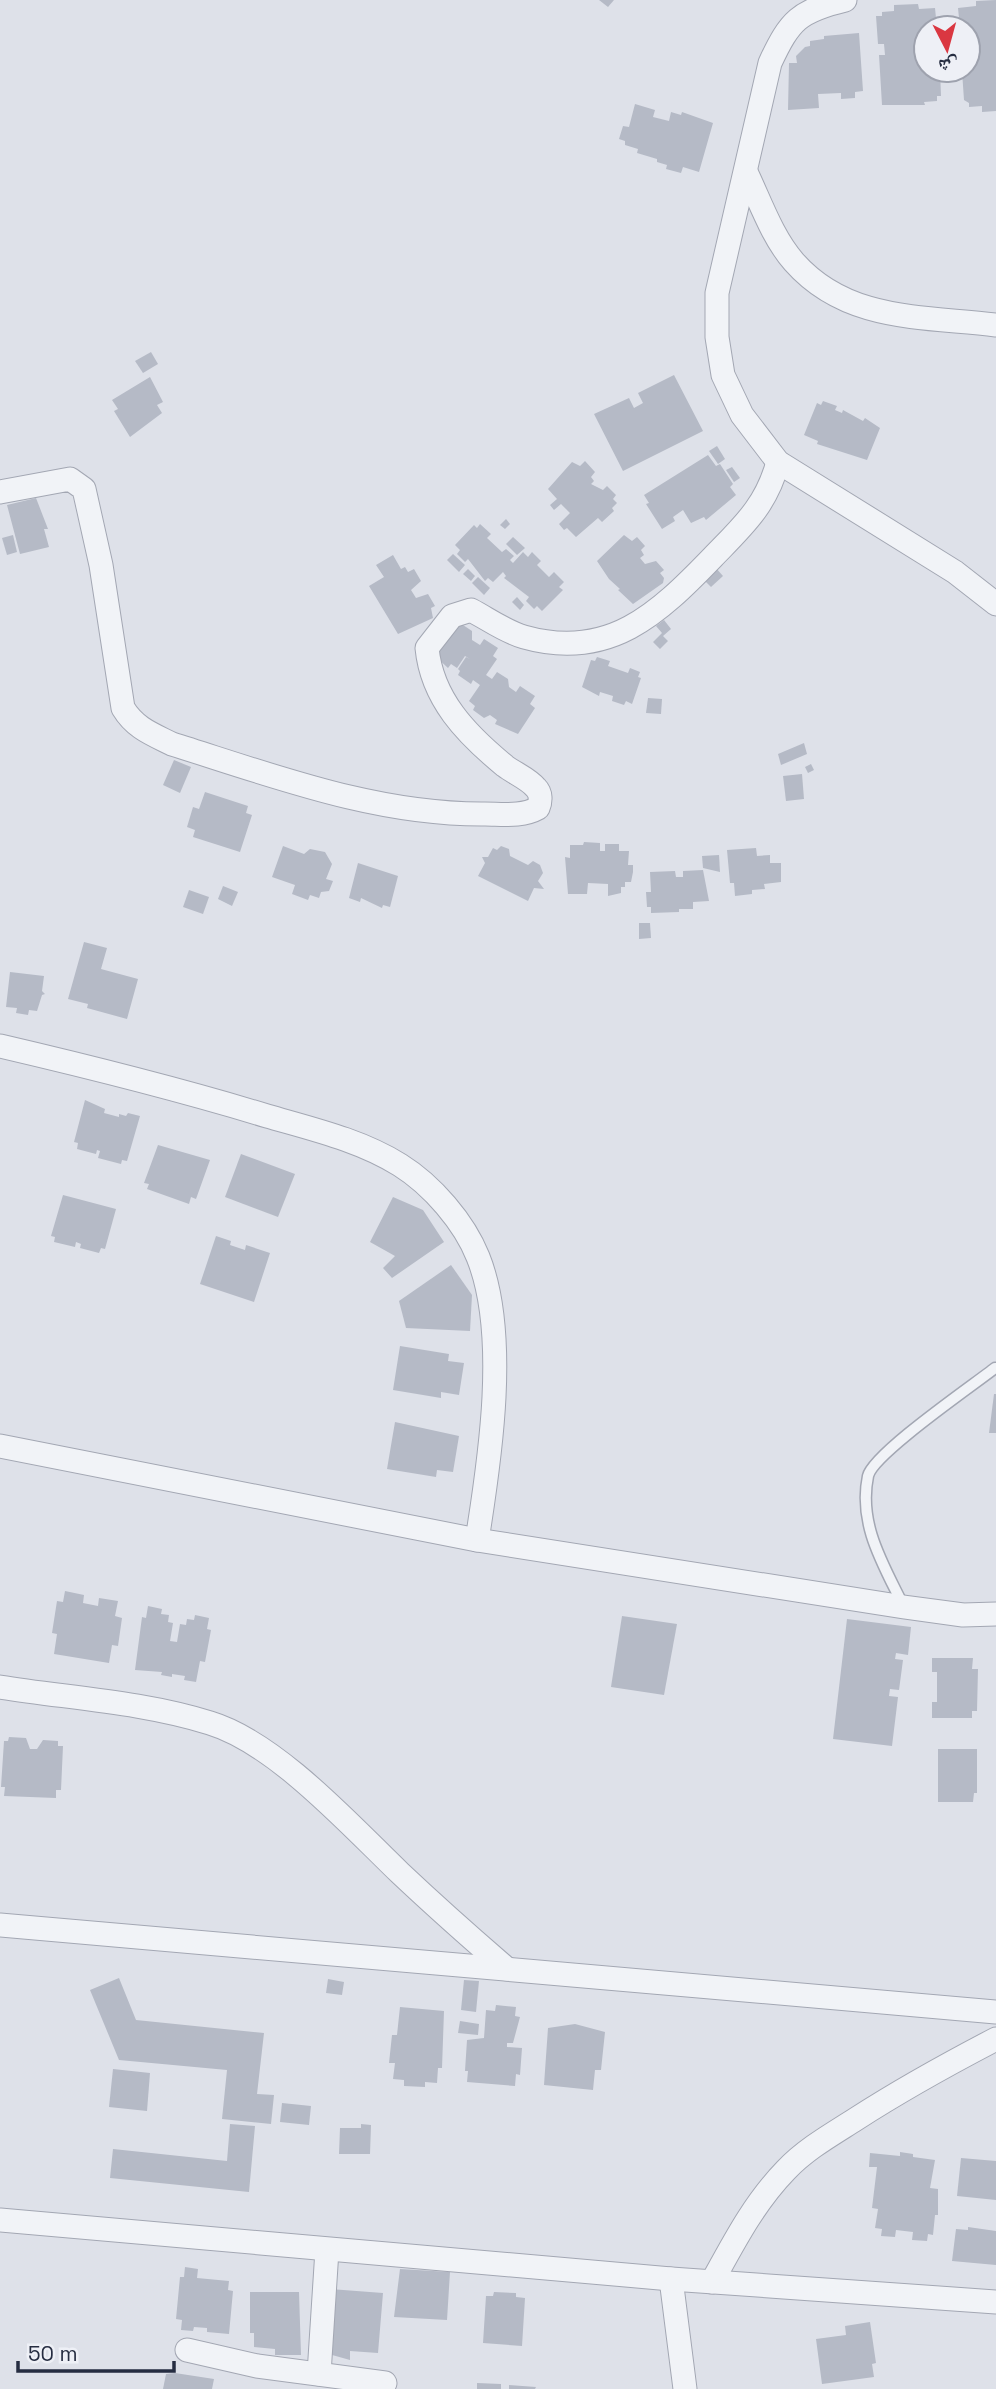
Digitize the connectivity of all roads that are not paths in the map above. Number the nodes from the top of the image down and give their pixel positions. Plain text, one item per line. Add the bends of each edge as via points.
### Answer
1 (845, 0) edge
2 (807, 4) edge
3 (746, 172) junction
4 (996, 325) edge
5 (778, 463) junction
6 (0, 492) edge
7 (996, 604) edge
8 (0, 1046) edge
9 (995, 1368) edge
10 (0, 1447) edge
11 (477, 1540) junction
12 (904, 1607) junction
13 (996, 1614) edge
14 (0, 1688) edge
15 (0, 1925) edge
16 (507, 1969) junction
17 (996, 2012) edge
18 (996, 2039) edge
19 (0, 2220) edge
20 (327, 2250) junction
21 (671, 2279) junction
22 (712, 2282) junction
23 (996, 2302) edge
24 (187, 2350) dead end
25 (318, 2374) junction
26 (385, 2383) dead end
27 (685, 2389) edge

1 - 2 street
2 - 3 street via 786,29 770,63
3 - 4 street via 793,261 828,293 863,309
3 - 5 street via 717,293 717,337 723,375 742,415
5 - 6 street via 770,490 753,515 660,610 634,626 588,642 552,643 521,637 471,610 452,616 427,648 429,673 442,701 466,731 536,788 538,808 515,814 426,812 378,805 184,748 143,730 122,708 106,591 84,489 70,479
5 - 7 street via 956,572
8 - 11 street via 103,1070 350,1140 402,1166 436,1196 461,1226 478,1257 493,1317 489,1440
9 - 12 lane via 883,1454 868,1474 866,1511 873,1545
10 - 11 street
11 - 12 street
12 - 13 street via 963,1615
14 - 16 street via 164,1713 239,1735 335,1810
15 - 16 street
16 - 17 street
18 - 22 street via 912,2083 813,2146 787,2169 745,2221
19 - 20 street
20 - 21 street
20 - 25 street
21 - 22 street
21 - 27 street
22 - 23 street
24 - 25 street
25 - 26 street

